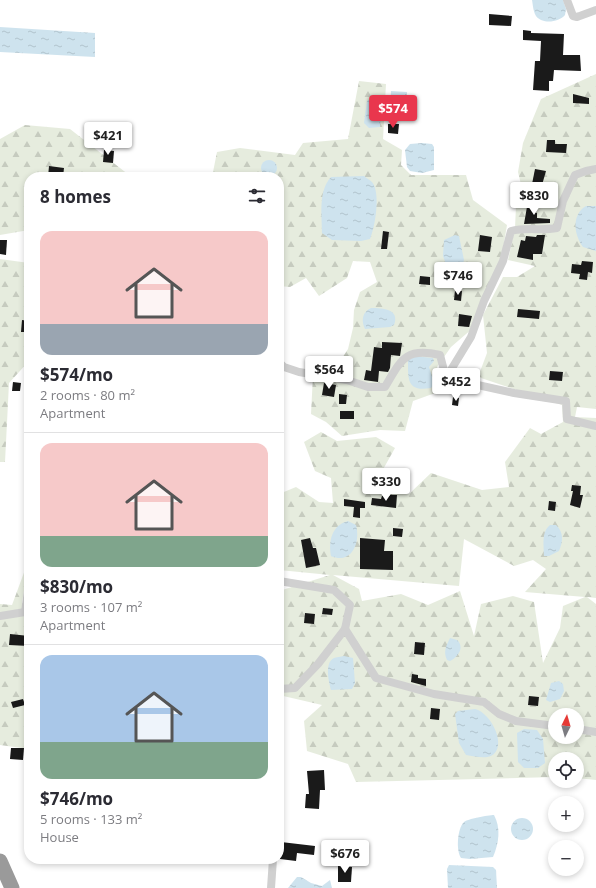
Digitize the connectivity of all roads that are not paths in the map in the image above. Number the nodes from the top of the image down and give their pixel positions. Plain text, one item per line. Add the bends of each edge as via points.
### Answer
1 (567, 0) edge
2 (596, 10) edge
3 (596, 169) edge
4 (284, 367) edge
5 (446, 378) junction
6 (596, 426) edge
7 (284, 582) edge
8 (24, 612) edge
9 (0, 616) edge
10 (346, 629) junction
11 (284, 688) edge
12 (548, 725) edge
13 (584, 730) edge
14 (596, 732) edge
15 (0, 861) edge
16 (272, 864) edge
17 (12, 888) edge
18 (270, 888) edge

1 - 2 street via 573,16
3 - 5 street via 575,176 563,201 557,228 511,230 503,261 484,302 472,337
4 - 5 street via 368,387 385,387 399,362 410,355 430,353 440,355
5 - 6 street via 566,401 568,420
7 - 10 street via 334,590 350,605
8 - 9 street
10 - 11 street via 295,688
10 - 12 street via 376,678 434,694 484,702 499,714 516,721
13 - 14 street
15 - 17 highway
16 - 18 street

